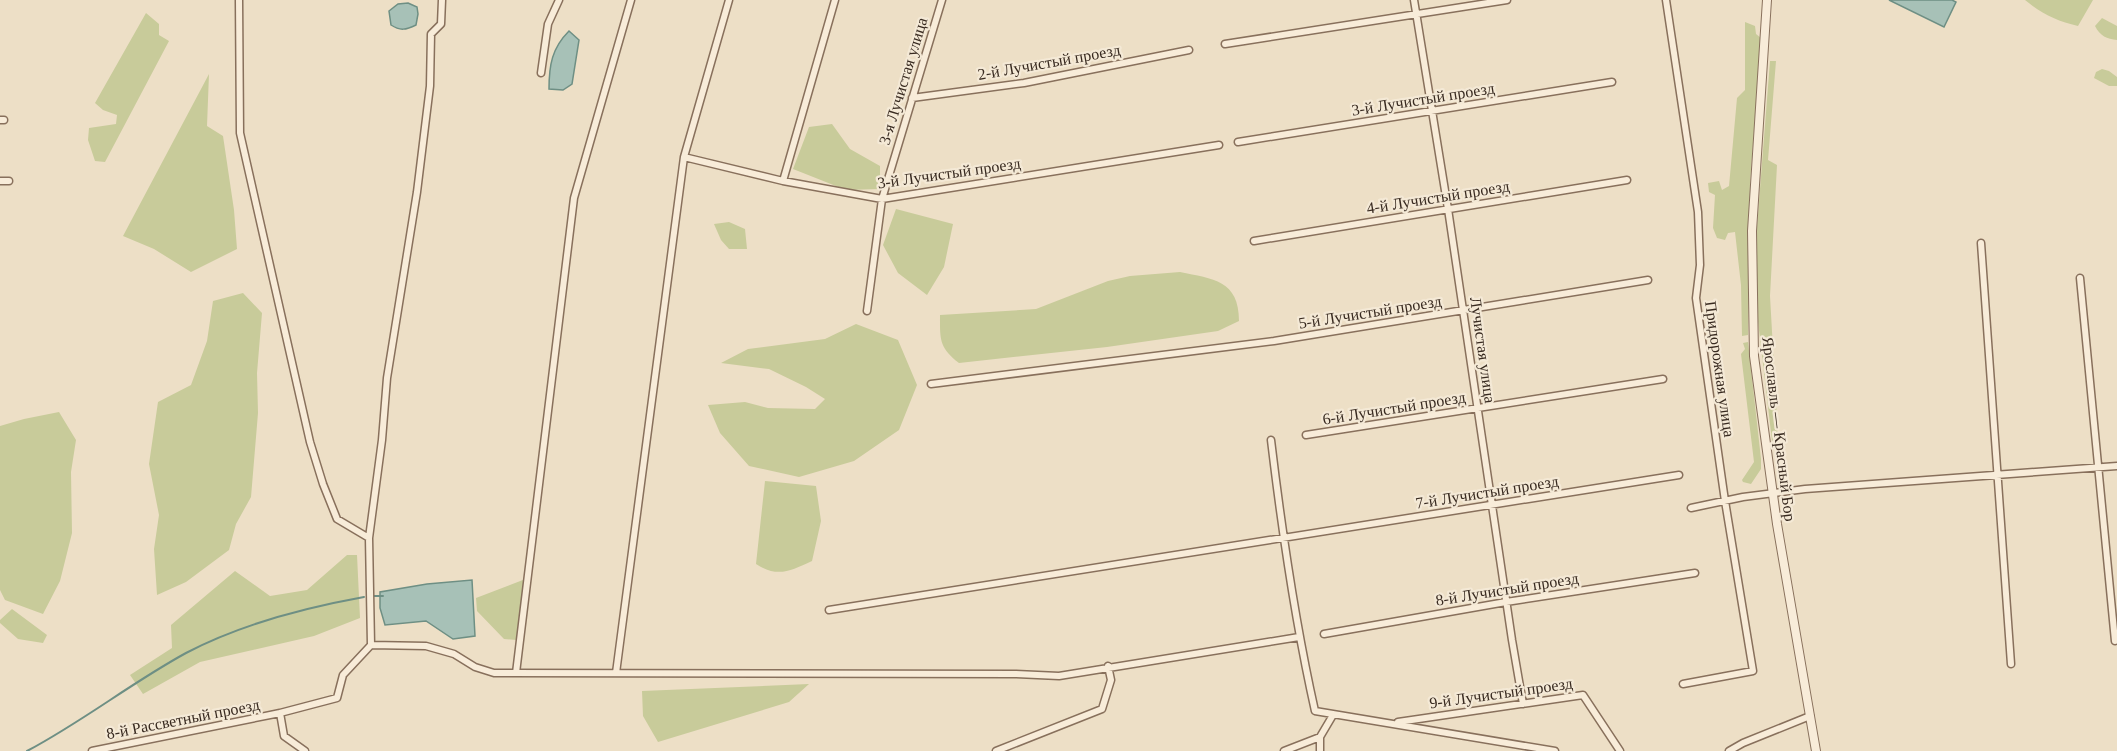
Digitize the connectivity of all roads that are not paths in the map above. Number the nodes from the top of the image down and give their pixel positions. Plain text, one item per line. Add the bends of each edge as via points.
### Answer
1 (240, 0) edge
2 (442, 0) edge
3 (560, 0) edge
4 (631, 0) edge
5 (729, 0) edge
6 (835, 0) edge
7 (942, 0) edge
8 (1414, 0) edge
9 (1507, 0) edge
10 (1666, 0) edge
11 (1767, 0) edge
12 (1416, 14) junction
13 (1225, 44) dead end
14 (1190, 50) dead end
15 (541, 73) dead end
16 (1612, 82) dead end
17 (912, 98) junction
18 (1432, 112) junction
19 (1238, 142) dead end
20 (1219, 145) dead end
21 (684, 157) junction
22 (1627, 180) dead end
23 (0, 181) edge
24 (9, 181) dead end
25 (783, 181) junction
26 (882, 200) junction
27 (1448, 209) junction
28 (1254, 241) dead end
29 (1981, 243) dead end
30 (2080, 278) dead end
31 (1648, 280) dead end
32 (867, 311) dead end
33 (1463, 311) junction
34 (1663, 379) dead end
35 (931, 384) dead end
36 (1478, 409) junction
37 (1306, 435) dead end
38 (1271, 440) dead end
39 (2099, 466) junction
40 (2117, 466) edge
41 (1999, 474) junction
42 (1679, 475) dead end
43 (1773, 493) junction
44 (1725, 501) junction
45 (1492, 505) junction
46 (1691, 508) dead end
47 (369, 538) junction
48 (1283, 538) junction
49 (1695, 573) dead end
50 (1506, 602) junction
51 (829, 610) dead end
52 (1324, 634) dead end
53 (1299, 637) junction
54 (2115, 641) dead end
55 (371, 645) junction
56 (2011, 664) dead end
57 (1108, 666) junction
58 (616, 673) junction
59 (516, 674) junction
60 (1683, 684) dead end
61 (1523, 704) junction
62 (280, 713) junction
63 (1333, 715) junction
64 (1810, 716) junction
65 (1392, 723) junction
66 (1320, 737) junction
67 (92, 751) edge
68 (305, 751) edge
69 (996, 751) edge
70 (1284, 751) edge
71 (1320, 751) edge
72 (1555, 751) edge
73 (1620, 751) edge
74 (1729, 751) edge
75 (1816, 751) edge

1 - 47 street via 240,133 310,442 337,519
2 - 47 street via 441,24 431,34 430,86 419,180 387,378
3 - 15 street via 548,24
4 - 59 street via 574,198
5 - 21 street
6 - 25 street
7 - 17 street, 3-я Лучистая улица
8 - 12 street, Лучистая улица
9 - 12 street
10 - 44 street, Придорожная улица via 1698,212 1700,266 1696,298
11 - 43 street, Ярославль — Красный Бор via 1752,254 1754,356
12 - 13 street
12 - 18 street, Лучистая улица
14 - 17 street, 2-й Лучистый проезд via 1023,83
16 - 18 street, 3-й Лучистый проезд
17 - 26 street, 3-я Лучистая улица
18 - 19 street, 3-й Лучистый проезд
18 - 27 street, Лучистая улица
20 - 26 street, 3-й Лучистый проезд
21 - 25 street, 3-й Лучистый проезд
21 - 58 street
22 - 27 street, 4-й Лучистый проезд
23 - 24 street
25 - 26 street, 3-й Лучистый проезд
26 - 32 street, 3-я Лучистая улица
27 - 28 street, 4-й Лучистый проезд
27 - 33 street, Лучистая улица
29 - 41 street
30 - 39 street
31 - 33 street, 5-й Лучистый проезд
33 - 35 street, 5-й Лучистый проезд via 1274,341
33 - 36 street, Лучистая улица
34 - 36 street, 6-й Лучистый проезд
36 - 37 street, 6-й Лучистый проезд
36 - 45 street, Лучистая улица
38 - 48 street
39 - 40 street
39 - 41 street
39 - 54 street
41 - 43 street
41 - 56 street
42 - 45 street, 7-й Лучистый проезд
43 - 44 street
43 - 64 street, Ярославль — Красный Бор
44 - 46 street
44 - 60 street, Придорожная улица via 1753,671
45 - 48 street, 7-й Лучистый проезд
45 - 50 street, Лучистая улица
47 - 55 street
48 - 51 street, 7-й Лучистый проезд
48 - 53 street
49 - 50 street, 8-й Лучистый проезд
50 - 52 street, 8-й Лучистый проезд
50 - 61 street, Лучистая улица
53 - 57 street
53 - 63 street via 1315,711
55 - 59 street via 426,646 454,654 494,674
55 - 62 street, 8-й Рассветный проезд via 343,675 337,698
57 - 58 street via 1059,676
57 - 69 street via 1111,680 1102,709
58 - 59 street
61 - 65 street, 9-й Лучистый проезд
61 - 73 street, 9-й Лучистый проезд via 1584,695
62 - 67 street, 8-й Рассветный проезд
62 - 68 street via 284,736
63 - 65 street
63 - 66 street
64 - 74 street
64 - 75 street, Ярославль — Красный Бор
65 - 72 street
66 - 70 street
66 - 71 street

